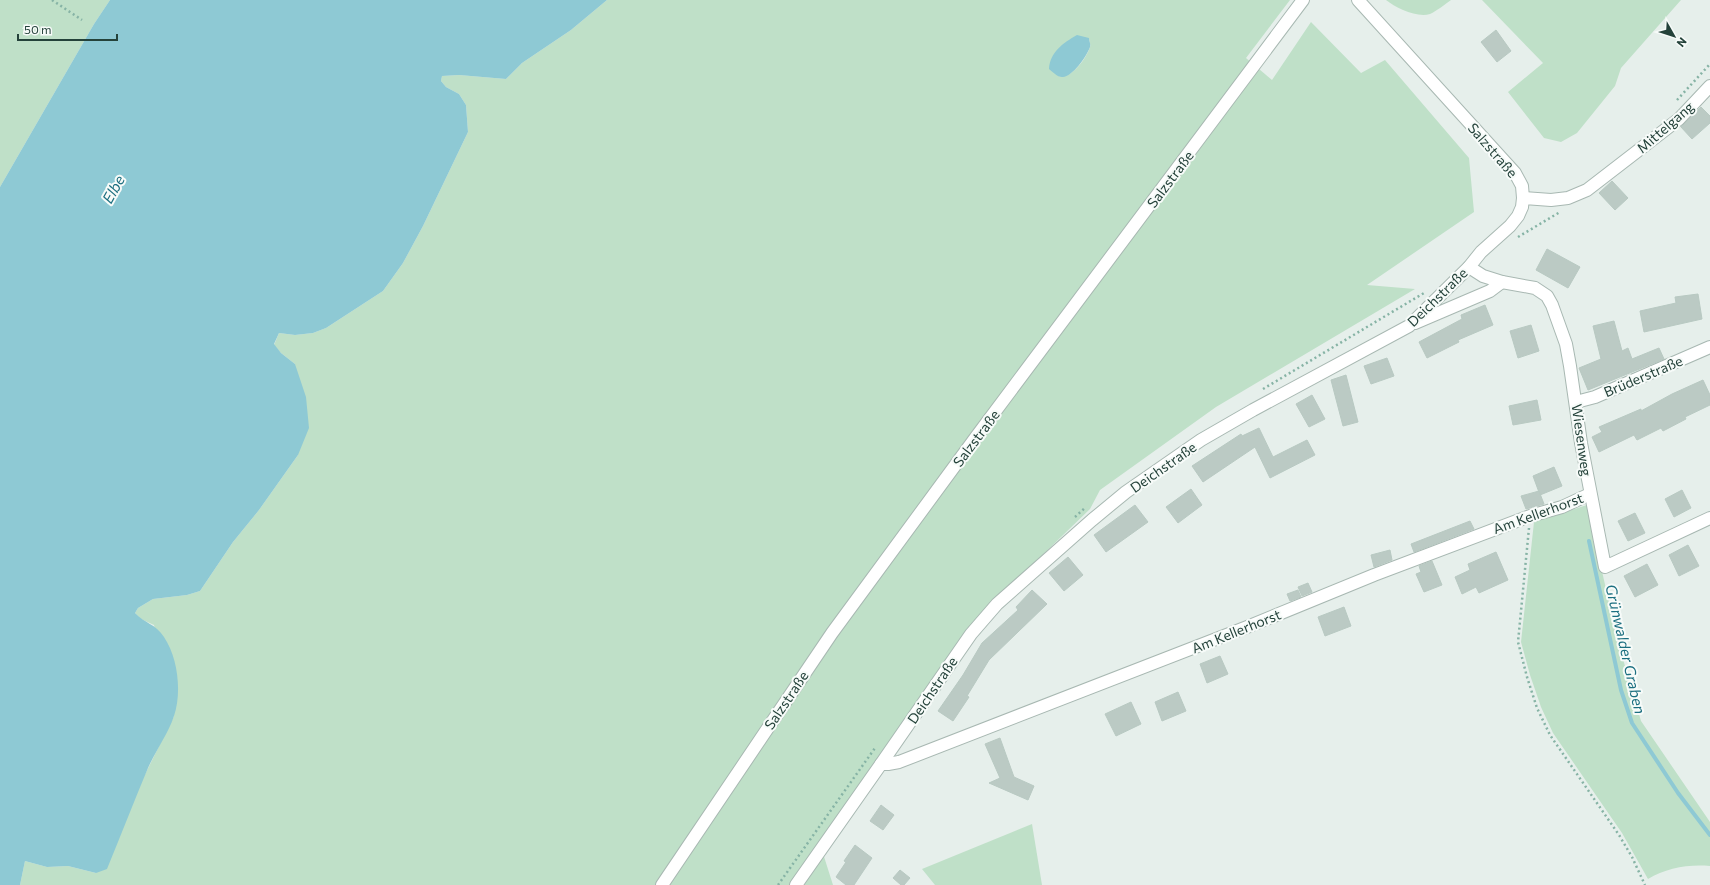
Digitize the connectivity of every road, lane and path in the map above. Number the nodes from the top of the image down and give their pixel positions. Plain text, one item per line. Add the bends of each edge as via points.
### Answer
1 (52, 0) edge
2 (1303, 0) edge
3 (1358, 0) edge
4 (82, 20) dead end
5 (1710, 86) edge
6 (1523, 198) junction
7 (1469, 267) junction
8 (1502, 282) junction
9 (1430, 290) dead end
10 (1409, 326) junction
11 (1710, 347) edge
12 (1260, 391) dead end
13 (1576, 402) junction
14 (1590, 494) junction
15 (1088, 506) dead end
16 (1530, 516) junction
17 (1710, 518) edge
18 (1070, 521) dead end
19 (877, 745) dead end
20 (881, 764) junction
21 (662, 885) edge
22 (778, 885) edge
23 (796, 885) edge
24 (1646, 885) edge

1 - 4 path
2 - 21 street, Salzstraße via 832,633
3 - 6 street, Salzstraße via 1515,173 1522,186
5 - 6 street, Mittelgang via 1679,119 1587,190 1568,198
6 - 7 street, Deichstraße via 1522,207 1514,221
7 - 8 street, Wiesenweg via 1483,276
7 - 10 street, Deichstraße
8 - 10 street via 1490,292
8 - 13 street, Wiesenweg via 1535,288 1547,296 1566,344
9 - 12 path
10 - 20 street, Deichstraße via 1201,440 1126,492 1092,520 997,604 971,634
11 - 13 street, Brüderstraße via 1595,397
13 - 14 street, Wiesenweg
14 - 16 street, Am Kellerhorst via 1562,507
14 - 17 street, Wiesenweg via 1605,567
15 - 18 path
16 - 20 street, Am Kellerhorst via 899,762
16 - 24 path via 1518,642 1526,676 1550,735 1619,835
19 - 22 path
20 - 23 street, Deichstraße

